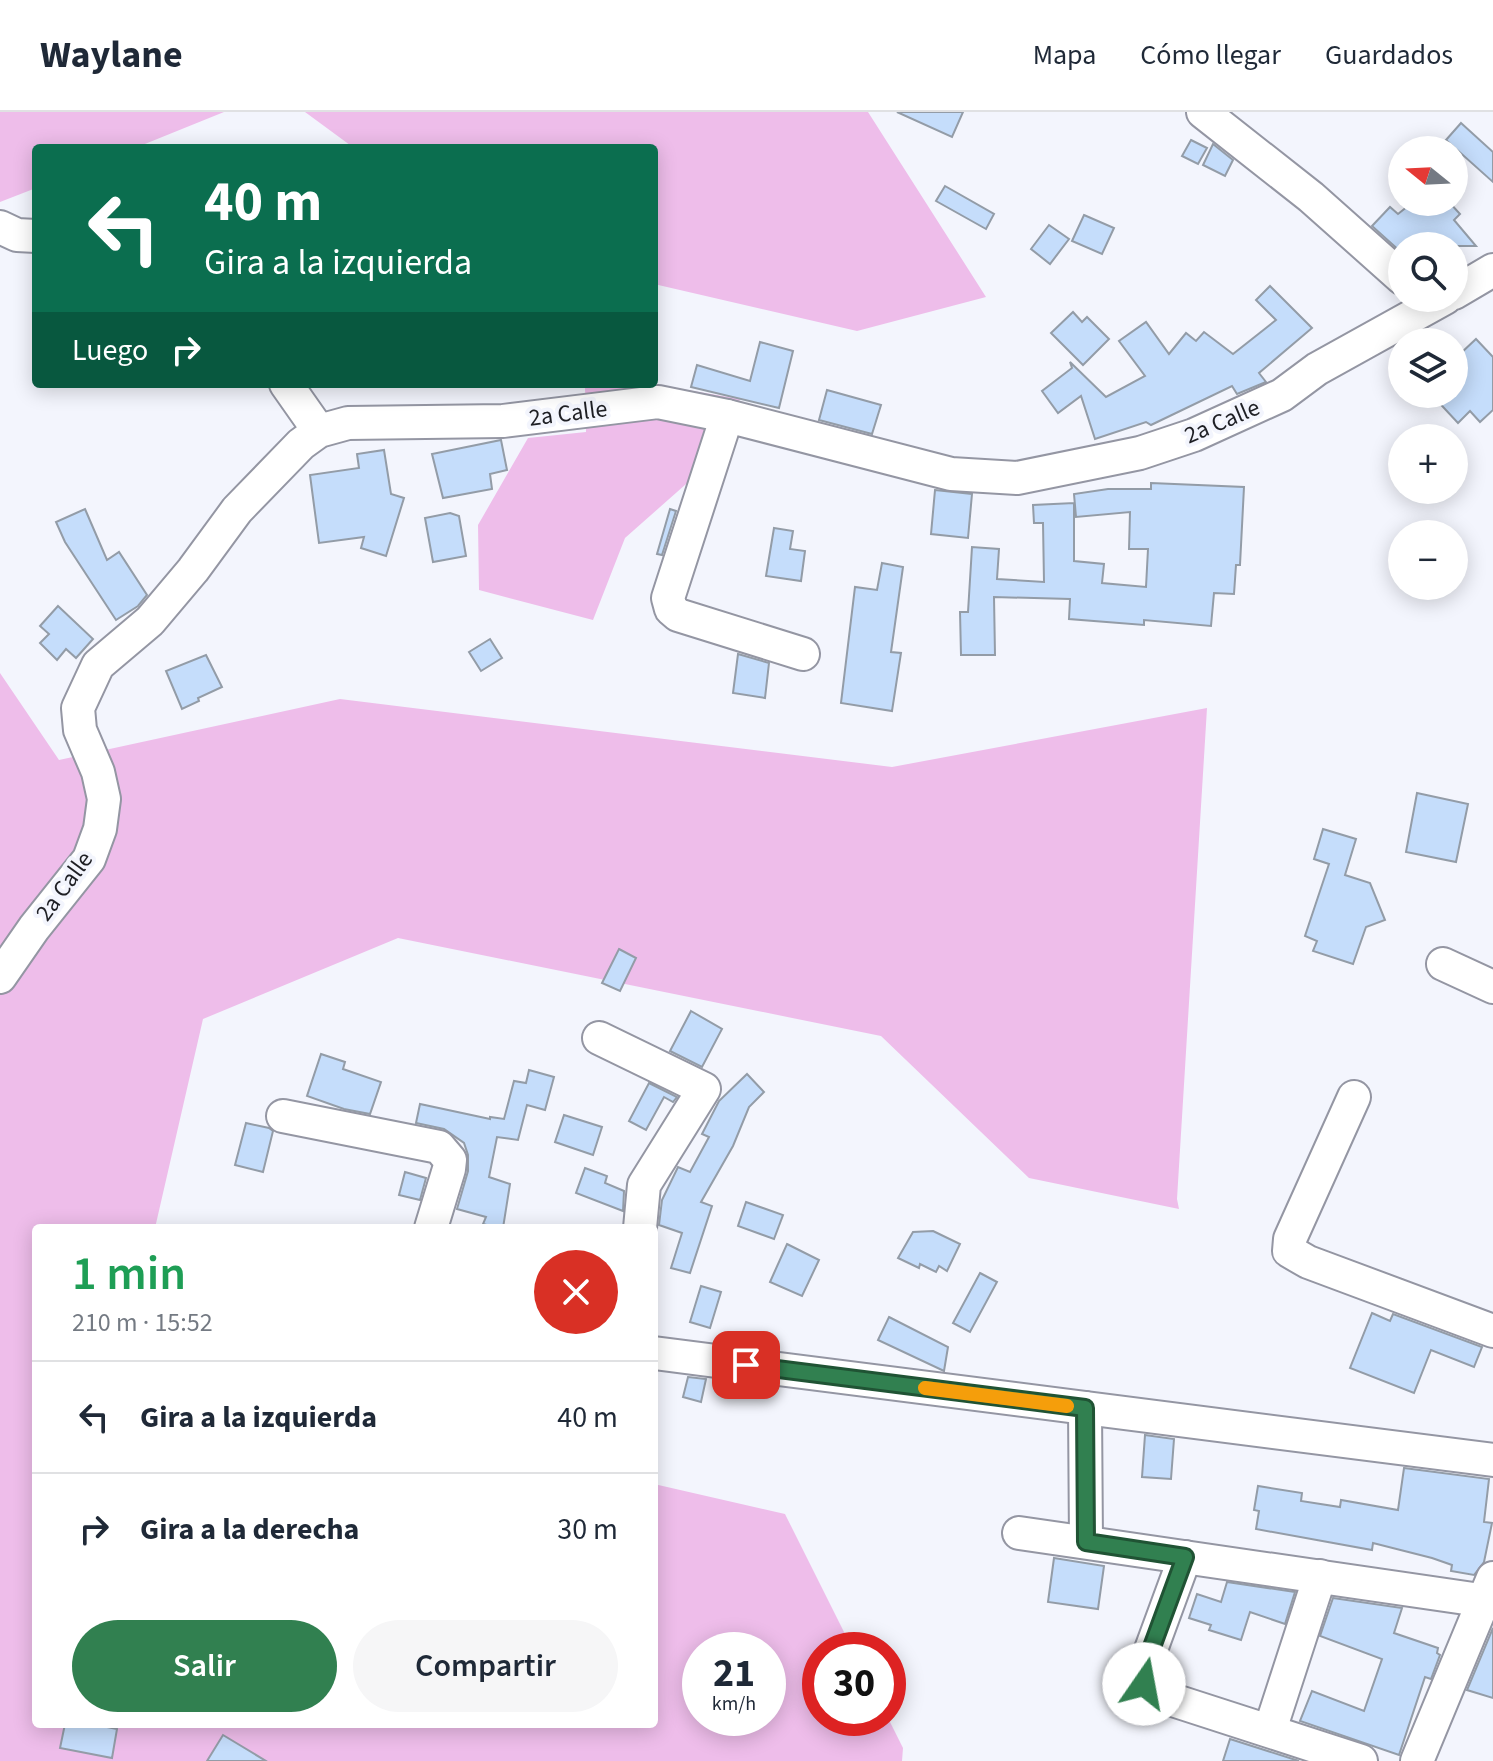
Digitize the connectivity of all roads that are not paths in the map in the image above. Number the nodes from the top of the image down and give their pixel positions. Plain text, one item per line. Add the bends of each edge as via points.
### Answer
1 (1203, 112) edge
2 (0, 227) edge
3 (32, 236) edge
4 (1388, 266) edge
5 (1493, 270) edge
6 (1468, 283) edge
7 (1415, 312) edge
8 (289, 388) edge
9 (727, 416) junction
10 (319, 431) junction
11 (803, 654) dead end
12 (1443, 964) dead end
13 (0, 977) edge
14 (1493, 987) edge
15 (599, 1038) dead end
16 (1354, 1097) dead end
17 (283, 1116) dead end
18 (432, 1224) edge
19 (640, 1224) edge
20 (1493, 1331) edge
21 (658, 1354) edge
22 (1085, 1408) junction
23 (1493, 1460) edge
24 (1019, 1533) dead end
25 (1086, 1542) junction
26 (1185, 1557) junction
27 (1320, 1576) junction
28 (1490, 1593) edge
29 (1270, 1730) junction
30 (1361, 1761) edge
31 (1417, 1761) edge

1 - 4 street
2 - 3 street
5 - 6 street, 2a Calle
7 - 9 street, 2a Calle via 1282,395 1194,435 1140,453 1017,478 951,474
8 - 10 street
9 - 10 street, 2a Calle via 658,402 503,421 348,423
9 - 11 street via 668,598 671,609
10 - 13 street, 2a Calle via 237,510 150,621 98,665 78,708 80,730 104,799 100,829 89,859
12 - 14 street
15 - 19 street via 704,1089 644,1185
16 - 20 street via 1289,1251
17 - 18 street via 439,1147 450,1160
21 - 22 street
22 - 23 street
22 - 25 street
24 - 25 street
25 - 26 street
26 - 27 street
26 - 29 street via 1142,1674 1144,1684 1151,1693
27 - 28 street
27 - 29 street
28 - 31 street
29 - 30 street

